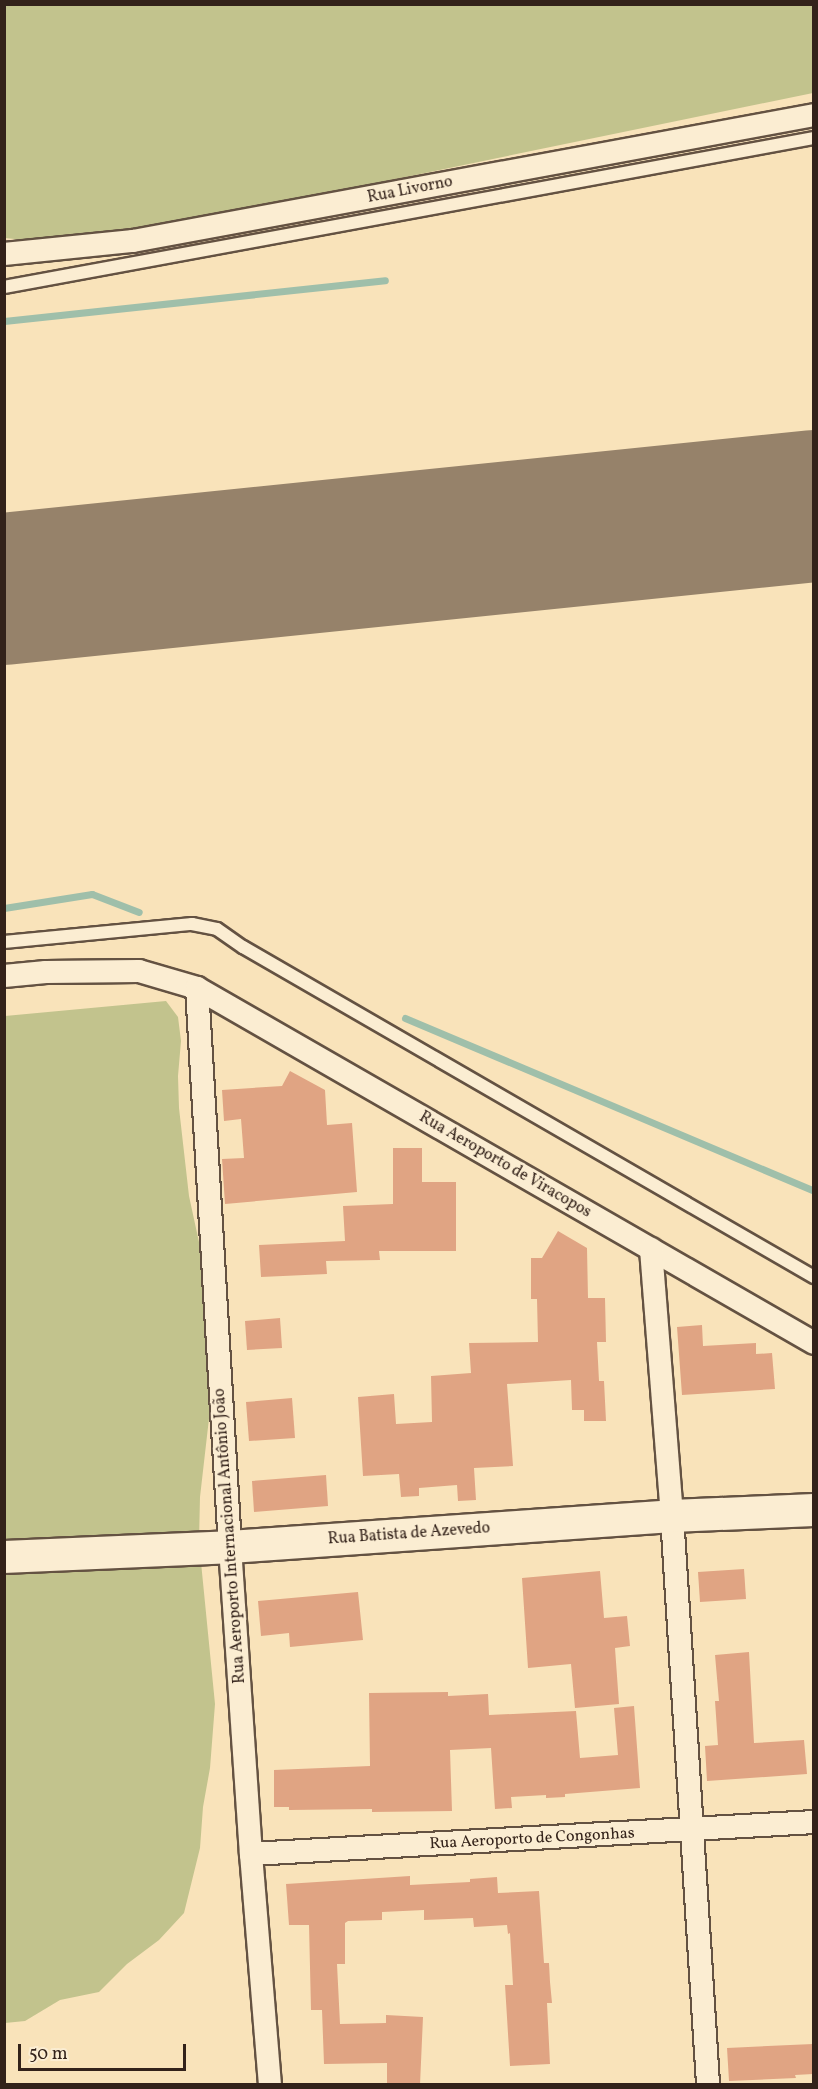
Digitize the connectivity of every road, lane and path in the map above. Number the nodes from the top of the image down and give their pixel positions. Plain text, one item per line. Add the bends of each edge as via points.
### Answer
1 (813, 115) edge
2 (813, 138) edge
3 (4, 254) edge
4 (4, 287) edge
5 (4, 942) edge
6 (4, 976) edge
7 (197, 988) junction
8 (651, 1249) junction
9 (813, 1277) edge
10 (813, 1343) edge
11 (813, 1510) edge
12 (672, 1516) junction
13 (230, 1547) junction
14 (4, 1557) edge
15 (813, 1822) edge
16 (692, 1830) junction
17 (251, 1854) junction
18 (270, 2085) edge
19 (708, 2085) edge

1 - 3 street, Rua Livorno via 133,241
2 - 4 lane
5 - 9 lane via 192,924 217,929
6 - 7 street, Rua Aeroporto de Viracopos via 139,971
7 - 8 street, Rua Aeroporto de Viracopos
7 - 13 street, Rua Aeroporto Internacional Antônio João
8 - 10 street, Rua Aeroporto de Viracopos
8 - 12 street
11 - 12 street, Rua Batista de Azevedo
12 - 13 street, Rua Batista de Azevedo
12 - 16 street
13 - 14 street, Rua Batista de Azevedo
13 - 17 street, Rua Aeroporto Internacional Antônio João
15 - 16 street, Rua Aeroporto de Congonhas
16 - 17 street, Rua Aeroporto de Congonhas
16 - 19 street
17 - 18 street, Rua Aeroporto Internacional Antônio João

